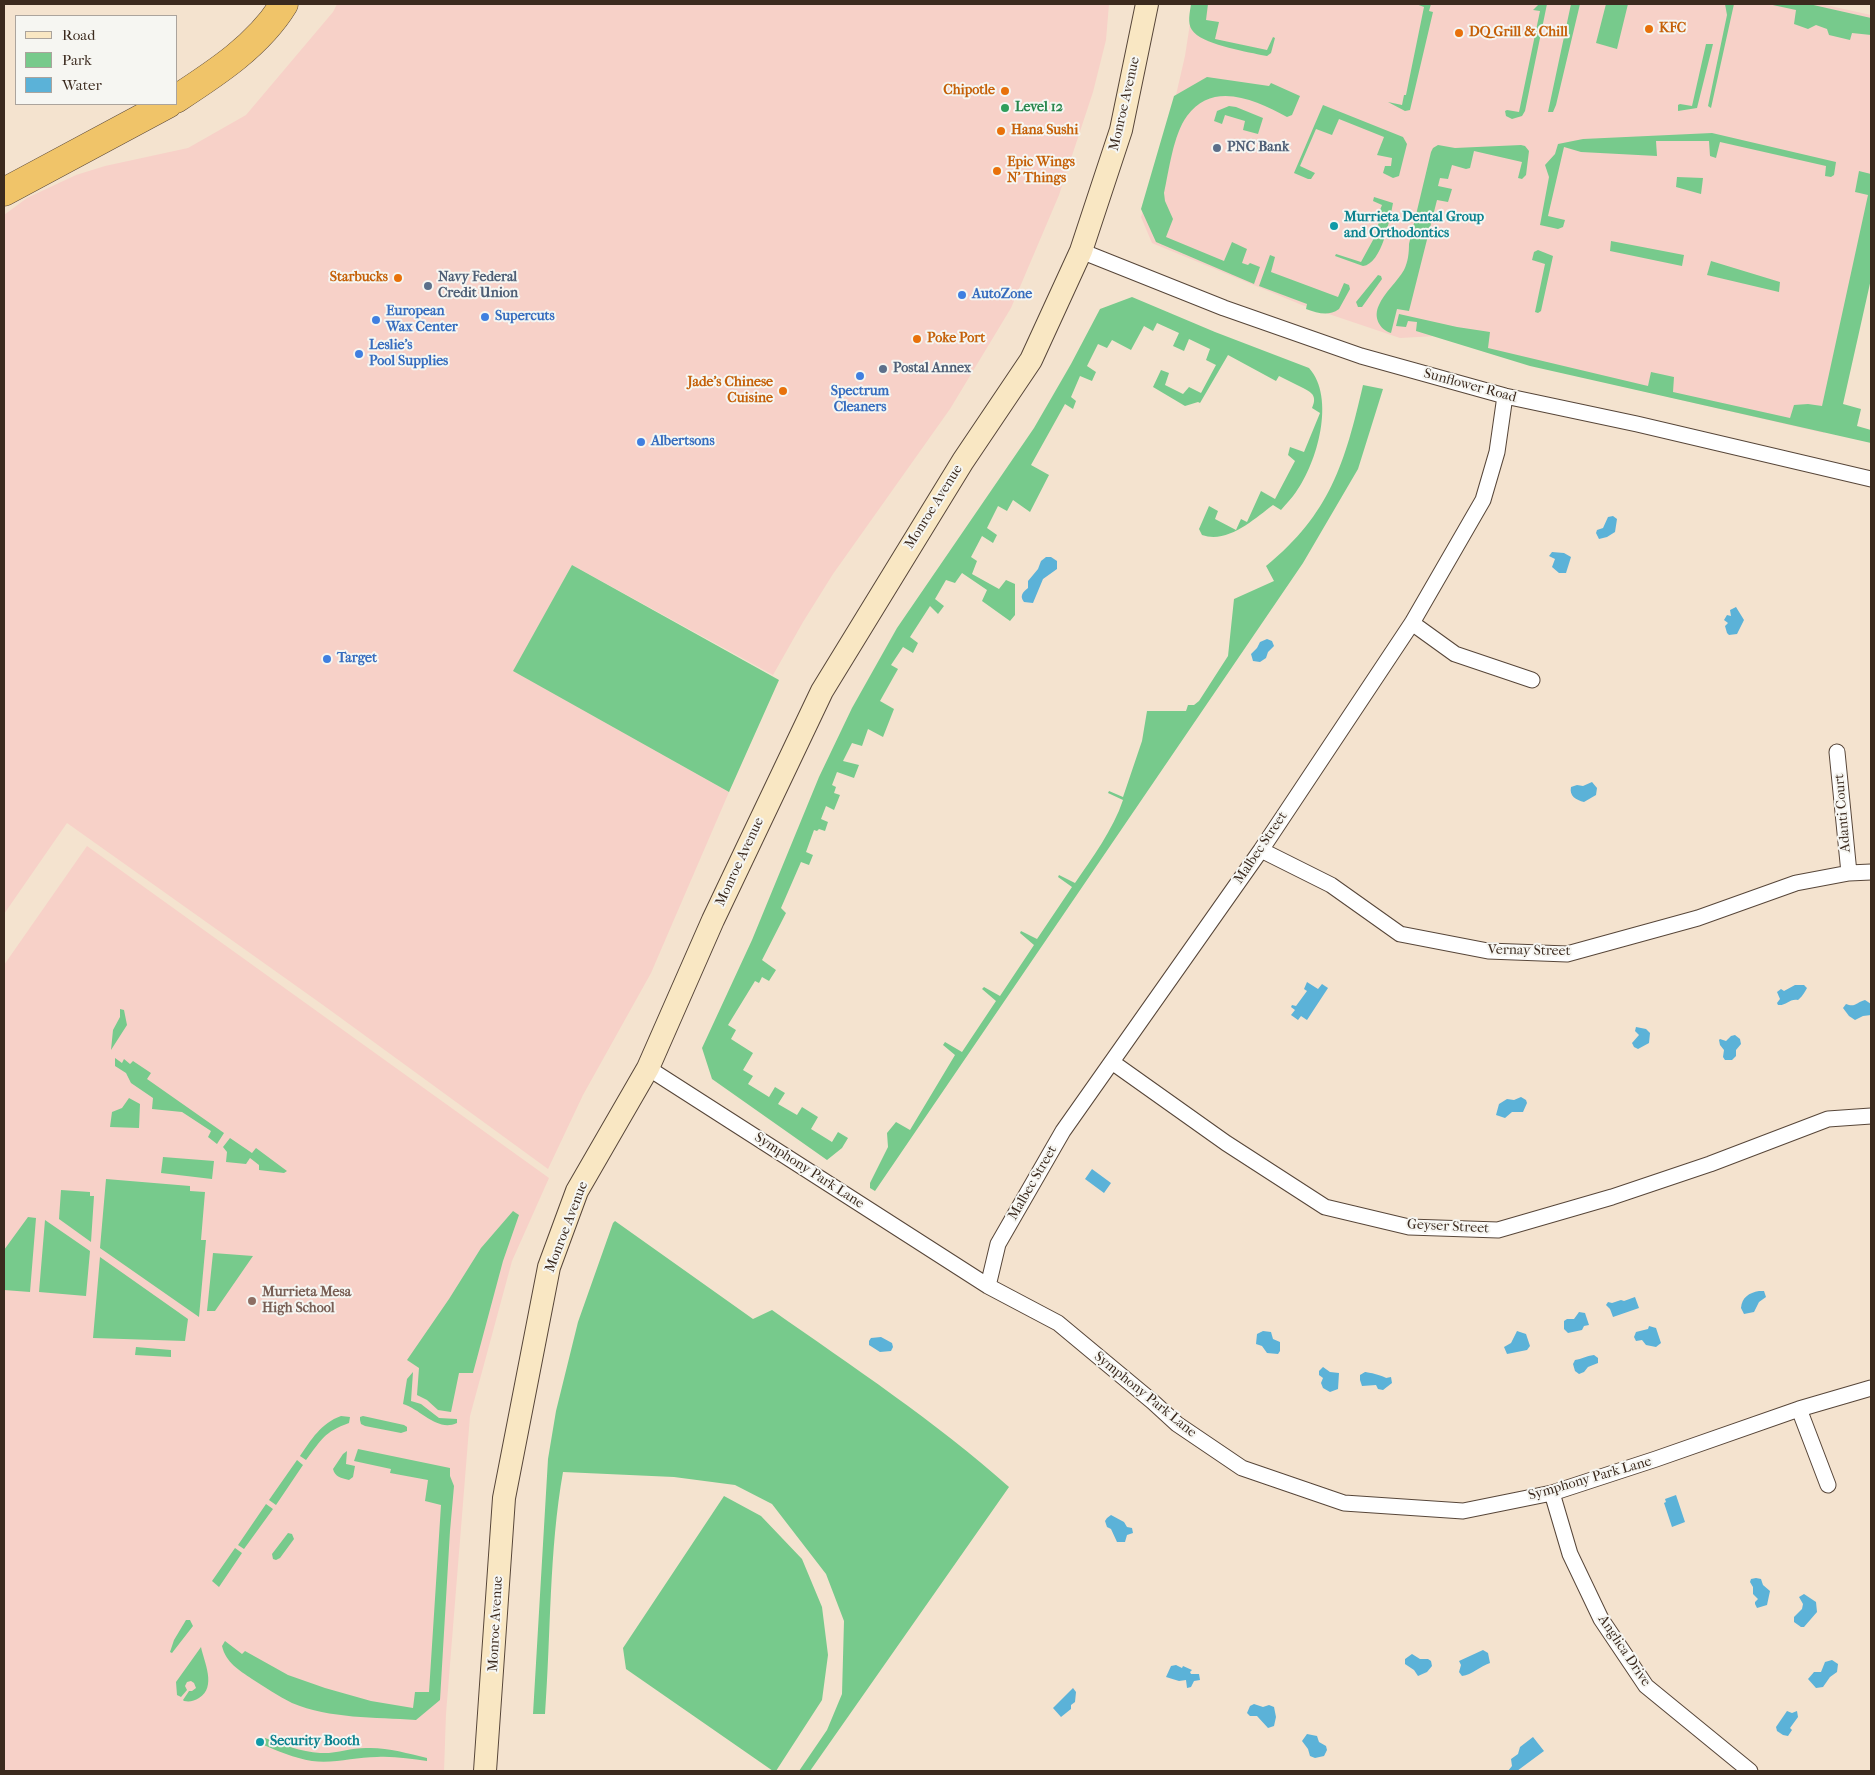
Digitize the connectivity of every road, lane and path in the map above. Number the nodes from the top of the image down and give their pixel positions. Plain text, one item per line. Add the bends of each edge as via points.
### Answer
1 (284, 4) edge
2 (1147, 4) edge
3 (178, 98) edge
4 (166, 105) edge
5 (4, 192) edge
6 (1081, 251) junction
7 (1505, 396) junction
8 (1871, 479) edge
9 (1412, 623) junction
10 (1532, 680) dead end
11 (1837, 752) dead end
12 (1261, 850) junction
13 (1871, 872) edge
14 (1849, 873) junction
15 (1112, 1062) junction
16 (648, 1068) junction
17 (1871, 1116) edge
18 (988, 1286) junction
19 (1871, 1388) edge
20 (1798, 1409) junction
21 (1828, 1485) dead end
22 (1552, 1493) junction
23 (486, 1771) edge
24 (1750, 1771) edge

1 - 3 highway via 244,51
2 - 6 street, Monroe Avenue via 1121,130
4 - 5 highway
6 - 7 street, Sunflower Road via 1224,308 1361,356
6 - 16 street, Monroe Avenue via 1031,360 963,461 822,691 713,920
7 - 8 street, Sunflower Road
7 - 9 street, Malbec Street via 1497,452 1483,500
9 - 10 street via 1455,654
9 - 12 street, Malbec Street
11 - 14 street, Adanti Court
12 - 14 street, Vernay Street via 1331,885 1400,934 1488,952 1567,954 1698,918 1796,884
12 - 15 street, Malbec Street
13 - 14 street, Vernay Street
15 - 17 street, Geyser Street via 1226,1144 1325,1207 1409,1227 1498,1230 1612,1197 1828,1119
15 - 18 street, Malbec Street via 1063,1130 998,1244
16 - 18 street, Symphony Park Lane
16 - 23 street, Monroe Avenue via 577,1191 549,1267 504,1498
18 - 22 street, Symphony Park Lane via 1058,1323 1177,1424 1242,1468 1344,1503 1463,1511
19 - 20 street, Symphony Park Lane
20 - 21 street
20 - 22 street, Symphony Park Lane
22 - 24 street, Anglica Drive via 1570,1554 1601,1619 1646,1686

